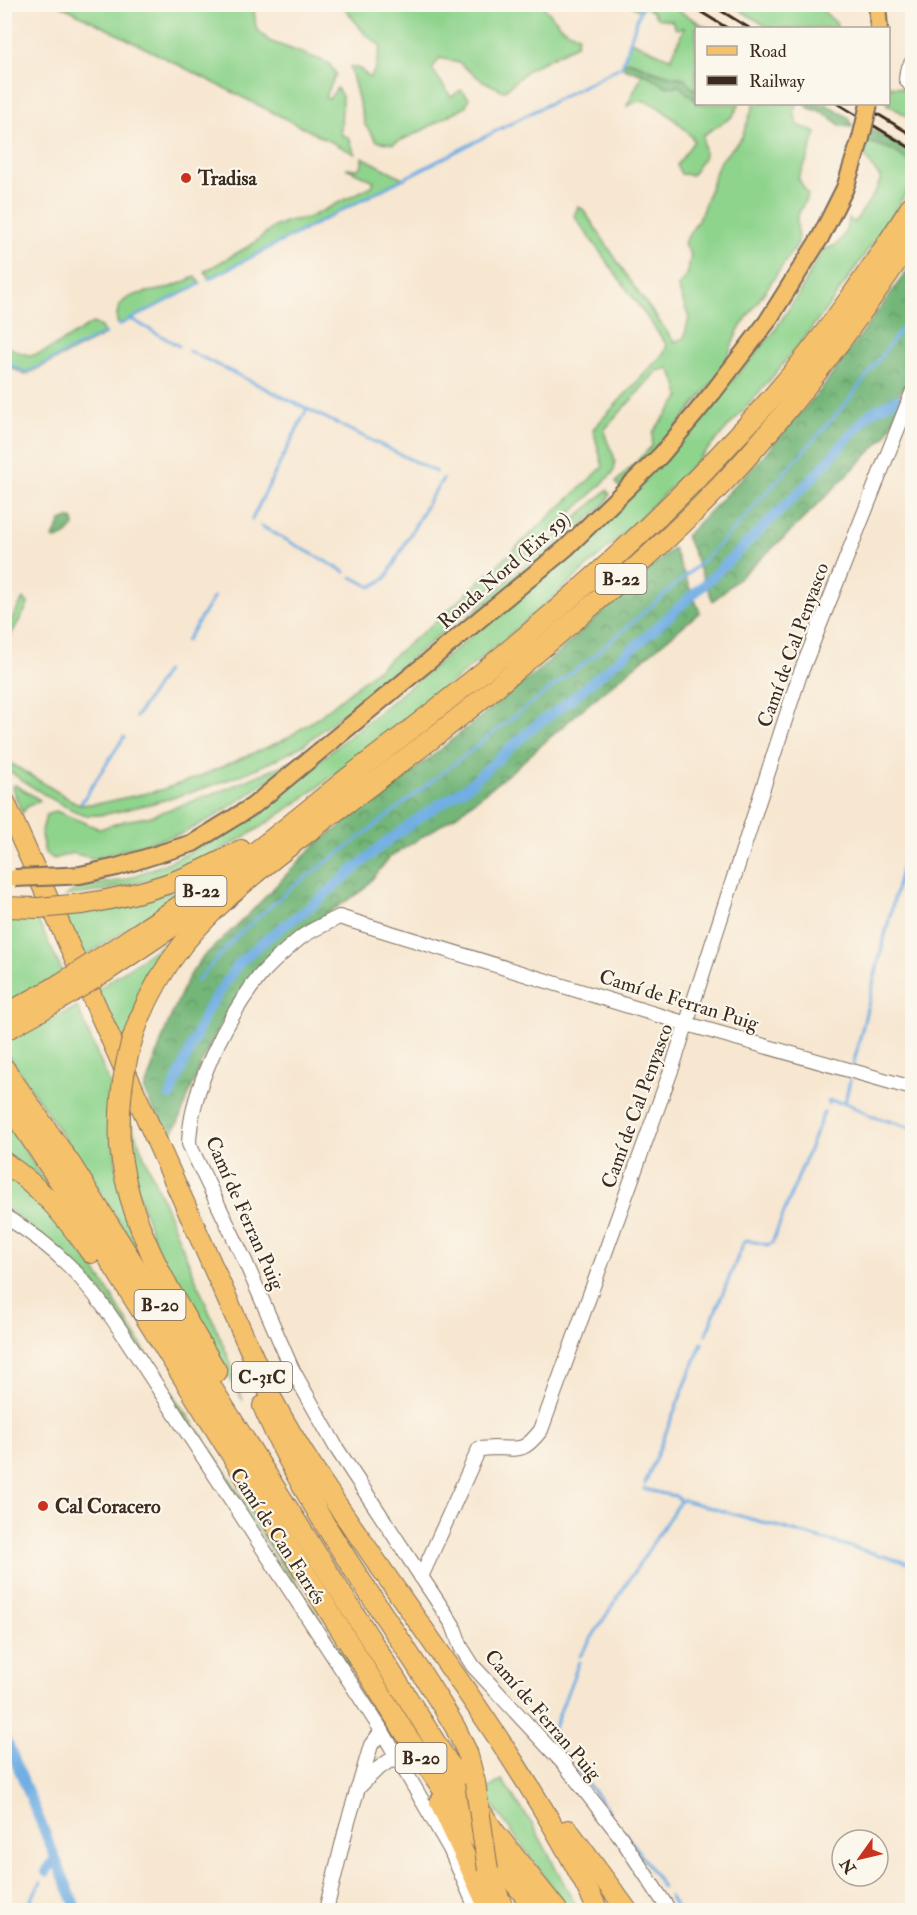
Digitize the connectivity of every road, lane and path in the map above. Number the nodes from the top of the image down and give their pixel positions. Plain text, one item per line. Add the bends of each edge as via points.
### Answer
1 (877, 4) edge
2 (879, 27) edge
3 (912, 62) edge
4 (912, 87) edge
5 (869, 105) edge
6 (912, 205) edge
7 (912, 239) edge
8 (912, 393) edge
9 (4, 800) edge
10 (298, 816) junction
11 (4, 826) edge
12 (272, 860) junction
13 (10, 878) edge
14 (4, 907) edge
15 (102, 965) junction
16 (55, 995) junction
17 (4, 1015) edge
18 (687, 1024) junction
19 (4, 1031) edge
20 (4, 1068) edge
21 (912, 1088) edge
22 (4, 1098) edge
23 (4, 1162) edge
24 (4, 1216) edge
25 (193, 1393) junction
26 (267, 1401) junction
27 (311, 1547) junction
28 (421, 1577) junction
29 (382, 1731) junction
30 (406, 1736) junction
31 (399, 1760) junction
32 (358, 1788) junction
33 (524, 1884) junction
34 (326, 1911) edge
35 (477, 1911) edge
36 (490, 1911) edge
37 (504, 1911) edge
38 (536, 1911) edge
39 (557, 1911) edge
40 (586, 1911) edge
41 (598, 1911) edge
42 (627, 1911) edge
43 (669, 1911) edge

1 - 2 main road
3 - 4 street via 906,79
5 - 13 main road, Ronda Nord (Eix 59), bridge via 845,188 820,238 767,322 661,455 566,548 253,806 193,843 80,875
6 - 10 highway, B-22 via 808,353 747,425 635,540 462,690
7 - 12 highway, B-22 via 829,356 754,449 655,549 456,720
8 - 18 street, Camí de Cal Penyasco via 799,677
9 - 26 highway, C-31C
10 - 14 highway, bridge via 190,876 135,894 82,904
10 - 15 highway, B-22
11 - 26 highway, C-31C
12 - 15 highway, B-22
12 - 27 highway, bridge via 183,944 163,973 139,1020 128,1055 119,1116 120,1147 130,1200 148,1248 258,1443
15 - 16 highway, B-22, bridge
16 - 17 highway, B-22
16 - 19 highway, B-22
18 - 21 street, Camí de Ferran Puig
18 - 28 street, Camí de Cal Penyasco via 542,1430 520,1449 479,1449
18 - 28 street, Camí de Ferran Puig via 339,917 301,938 260,976 237,1009 208,1065 198,1092 189,1144 292,1369 337,1449
20 - 27 highway, B-20 via 72,1166
22 - 25 highway, B-20
23 - 25 highway via 36,1186 64,1215
24 - 29 street, Camí de Can Farrés via 46,1244 92,1289
25 - 30 highway, B-20
26 - 37 highway, bridge via 280,1447 305,1493 455,1727 467,1752 488,1870
26 - 40 highway, C-31C via 286,1447 510,1778
26 - 41 highway, C-31C via 521,1775
26 - 42 highway
27 - 33 highway, B-20
28 - 43 street, Camí de Ferran Puig via 453,1625 473,1666 565,1765 620,1836
29 - 31 street, Camí de Can Farrés
29 - 32 street via 372,1744
30 - 33 highway, B-20 via 458,1812
30 - 36 highway
31 - 32 street via 389,1761
31 - 35 street, Camí de Can Farrés via 450,1849
32 - 34 street
33 - 38 highway
33 - 39 highway

